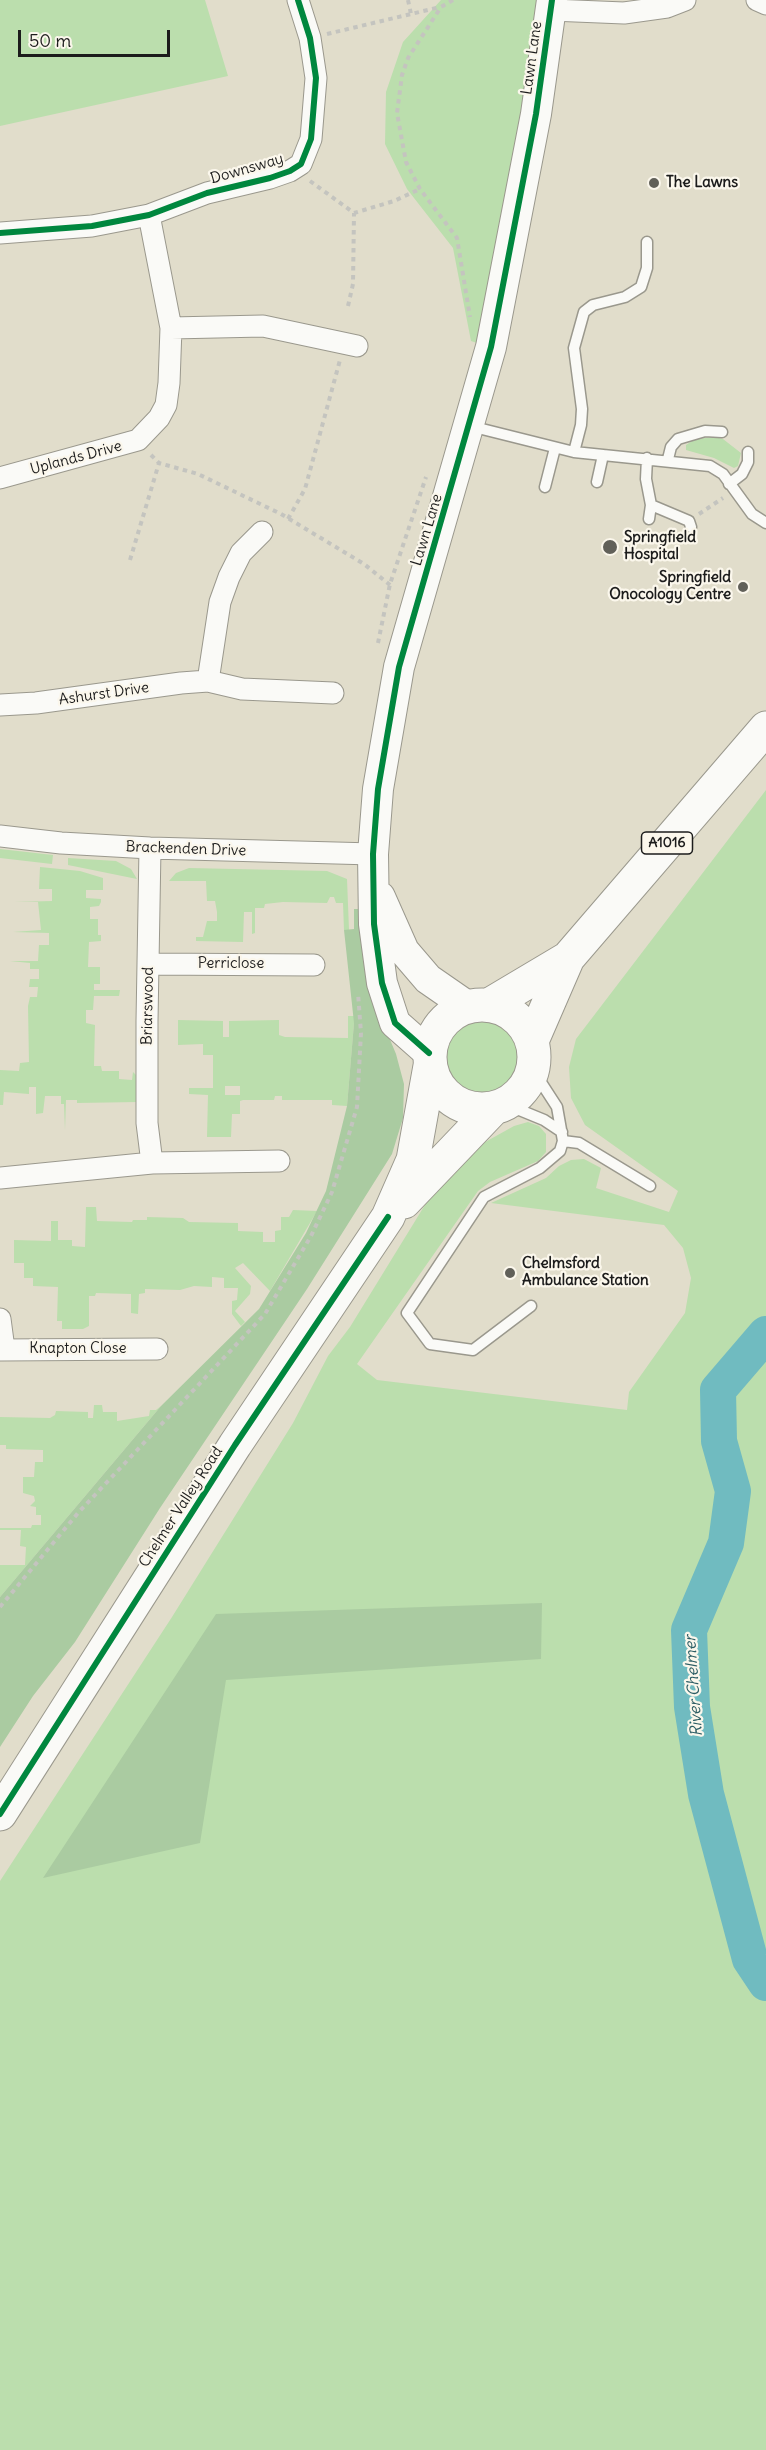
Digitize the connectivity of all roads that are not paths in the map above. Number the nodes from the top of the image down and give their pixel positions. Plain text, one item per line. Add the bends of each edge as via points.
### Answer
1 (298, 0) edge
2 (685, 0) edge
3 (758, 0) edge
4 (766, 4) edge
5 (552, 5) edge
6 (148, 215) junction
7 (0, 233) edge
8 (647, 242) dead end
9 (171, 328) junction
10 (350, 350) road end
11 (470, 426) junction
12 (722, 432) dead end
13 (555, 448) junction
14 (574, 452) junction
15 (748, 452) dead end
16 (603, 455) junction
17 (647, 458) junction
18 (668, 459) junction
19 (0, 478) edge
20 (597, 482) dead end
21 (729, 484) junction
22 (544, 487) dead end
23 (651, 505) junction
24 (649, 519) dead end
25 (766, 523) edge
26 (691, 527) dead end
27 (262, 532) dead end
28 (208, 681) junction
29 (333, 693) dead end
30 (0, 705) edge
31 (766, 729) edge
32 (0, 836) edge
33 (150, 848) junction
34 (374, 854) junction
35 (374, 884) junction
36 (568, 958) junction
37 (148, 964) junction
38 (314, 965) dead end
39 (478, 1005) junction
40 (533, 1056) junction
41 (430, 1060) junction
42 (499, 1106) junction
43 (563, 1137) junction
44 (279, 1161) dead end
45 (152, 1163) junction
46 (0, 1178) edge
47 (650, 1186) dead end
48 (388, 1217) junction
49 (531, 1306) dead end
50 (0, 1319) edge
51 (2, 1349) edge
52 (157, 1349) dead end
53 (0, 1814) edge

1 - 6 street, Downsway via 310,38 316,78 311,139 301,164
2 - 5 street via 668,7 624,13
3 - 4 street
5 - 11 street, Lawn Lane via 506,274
6 - 7 street, Downsway via 92,226
6 - 9 street, Uplands Drive
8 - 14 lane via 647,268 640,287 625,297 593,305 584,312 574,348 581,425
9 - 10 street via 263,326
9 - 19 street, Uplands Drive via 170,383 165,405 159,418 138,440
11 - 13 lane
11 - 34 street, Lawn Lane via 399,667 378,789
12 - 18 lane via 705,431 678,439
13 - 14 lane
13 - 22 lane
14 - 16 lane
15 - 21 lane via 742,474
16 - 17 lane
16 - 20 lane
17 - 18 lane
17 - 23 lane
18 - 21 lane via 710,465
21 - 25 lane via 752,514
23 - 24 lane
23 - 26 lane via 689,521
27 - 28 street via 241,553 229,577 220,602
28 - 29 street, Ashurst Drive via 252,690
28 - 30 street, Ashurst Drive
31 - 36 main road, A1016
32 - 33 street, Brackenden Drive
33 - 34 street, Brackenden Drive
33 - 37 street, Briarswood
34 - 35 street, Lawn Lane
35 - 39 street, Lawn Lane via 404,951 428,979
35 - 41 street, Lawn Lane via 376,952 382,983 395,1023
36 - 39 main road, A1016
36 - 40 main road, A1016
37 - 38 street, Perriclose
37 - 45 street, Briarswood via 147,1123
39 - 40 main road via 514,1014 523,1024
39 - 41 main road, A1016 via 448,1017 441,1024 434,1034
40 - 42 main road, A1016 via 521,1092
40 - 43 lane via 556,1107
41 - 42 main road via 436,1082 454,1101 477,1109
41 - 48 main road, Chelmer Valley Road / A1016 via 413,1160
42 - 43 lane via 544,1120
42 - 48 main road, Chelmer Valley Road / A1016
43 - 47 lane
43 - 49 lane via 560,1150 540,1168 484,1197 407,1313 430,1344 473,1350
44 - 45 street
45 - 46 street
48 - 53 main road, Chelmer Valley Road / A1016 via 235,1445
50 - 51 street
51 - 52 street, Knapton Close

